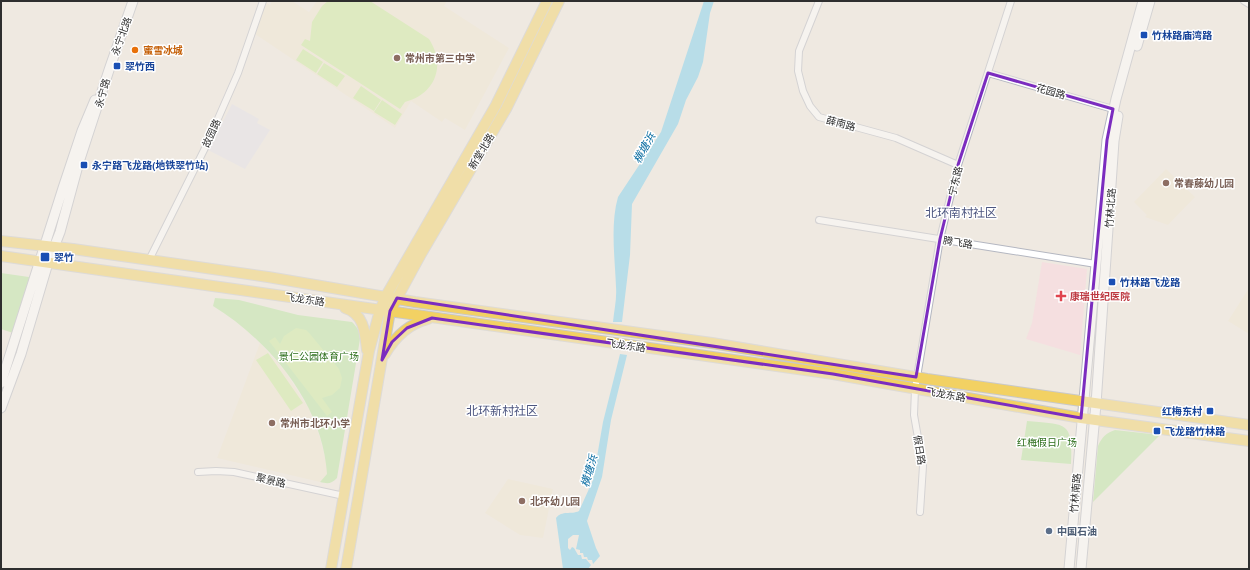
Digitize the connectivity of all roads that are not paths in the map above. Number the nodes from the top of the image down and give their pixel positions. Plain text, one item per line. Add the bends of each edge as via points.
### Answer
1 (133, 1) edge
2 (263, 1) edge
3 (547, 1) edge
4 (559, 1) edge
5 (818, 1) edge
6 (1011, 1) edge
7 (1143, 1) edge
8 (1150, 1) edge
9 (1244, 1) edge
10 (1249, 4) edge
11 (108, 70) joint
12 (988, 73) junction
13 (1113, 110) junction
14 (958, 165) junction
15 (819, 220) dead end
16 (940, 239) junction
17 (1, 241) edge
18 (49, 247) junction
19 (1, 256) edge
20 (149, 260) junction
21 (43, 262) junction
22 (1096, 264) junction
23 (386, 296) junction
24 (397, 298) junction
25 (331, 303) junction
26 (385, 311) junction
27 (432, 318) junction
28 (368, 358) junction
29 (382, 360) junction
30 (916, 377) junction
31 (1, 383) edge
32 (915, 389) junction
33 (1083, 402) junction
34 (1096, 404) junction
35 (1, 408) edge
36 (1081, 418) junction
37 (1094, 419) junction
38 (1249, 425) edge
39 (1249, 441) edge
40 (198, 472) dead end
41 (344, 496) junction
42 (920, 512) dead end
43 (331, 569) edge
44 (346, 569) edge
45 (1069, 569) edge
46 (1081, 569) edge

1 - 11 main road, 永宁北路
2 - 20 street, 故园路 via 239,71 206,146
3 - 23 main road, 新堂北路 via 496,104
4 - 24 main road, 新堂北路 via 506,110
5 - 14 street, 薛南路 via 799,51 798,71 803,90 818,117 896,138
6 - 12 street, 宁东路
7 - 13 main road, 竹林北路
8 - 34 main road, 竹林北路 via 1121,102 1114,141
9 - 10 street
11 - 18 main road, 永宁路 via 82,130
12 - 13 street, 花园路
12 - 14 street, 宁东路
13 - 22 main road, 竹林北路 via 1107,140
14 - 16 street, 宁东路
15 - 16 street, 腾飞路
16 - 22 street, 腾飞路
16 - 30 street, 宁东路
17 - 18 main road, 飞龙东路
18 - 20 main road, 飞龙东路
18 - 21 main road, 永宁路
19 - 21 main road, 飞龙东路
20 - 23 main road, 飞龙东路
21 - 25 main road, 飞龙东路
21 - 31 main road, 永宁路
21 - 35 main road, 永宁路 via 21,354
22 - 33 main road, 竹林北路
23 - 24 main road, 飞龙东路
23 - 26 main road, 新堂北路
24 - 26 main road, 新堂北路
24 - 30 main road, 飞龙东路
25 - 26 main road, 飞龙东路
25 - 28 main road via 352,310 360,318 365,332
26 - 27 main road, 飞龙东路
26 - 28 main road
26 - 29 main road
27 - 29 main road via 407,328 392,342
27 - 32 main road, 飞龙东路 via 833,374
28 - 41 main road
29 - 44 main road
30 - 32 street, 宁东路
30 - 33 main road, 飞龙东路
32 - 36 main road, 飞龙东路
32 - 42 street, 假日路 via 914,415 923,466
33 - 34 main road, 飞龙东路
33 - 36 main road, 竹林北路
34 - 37 main road, 竹林北路
34 - 38 main road, 飞龙东路
36 - 37 main road, 飞龙东路
36 - 45 main road, 竹林南路
37 - 39 main road, 飞龙东路
37 - 46 main road, 竹林南路
40 - 41 street, 聚景路 via 234,472
41 - 43 main road

